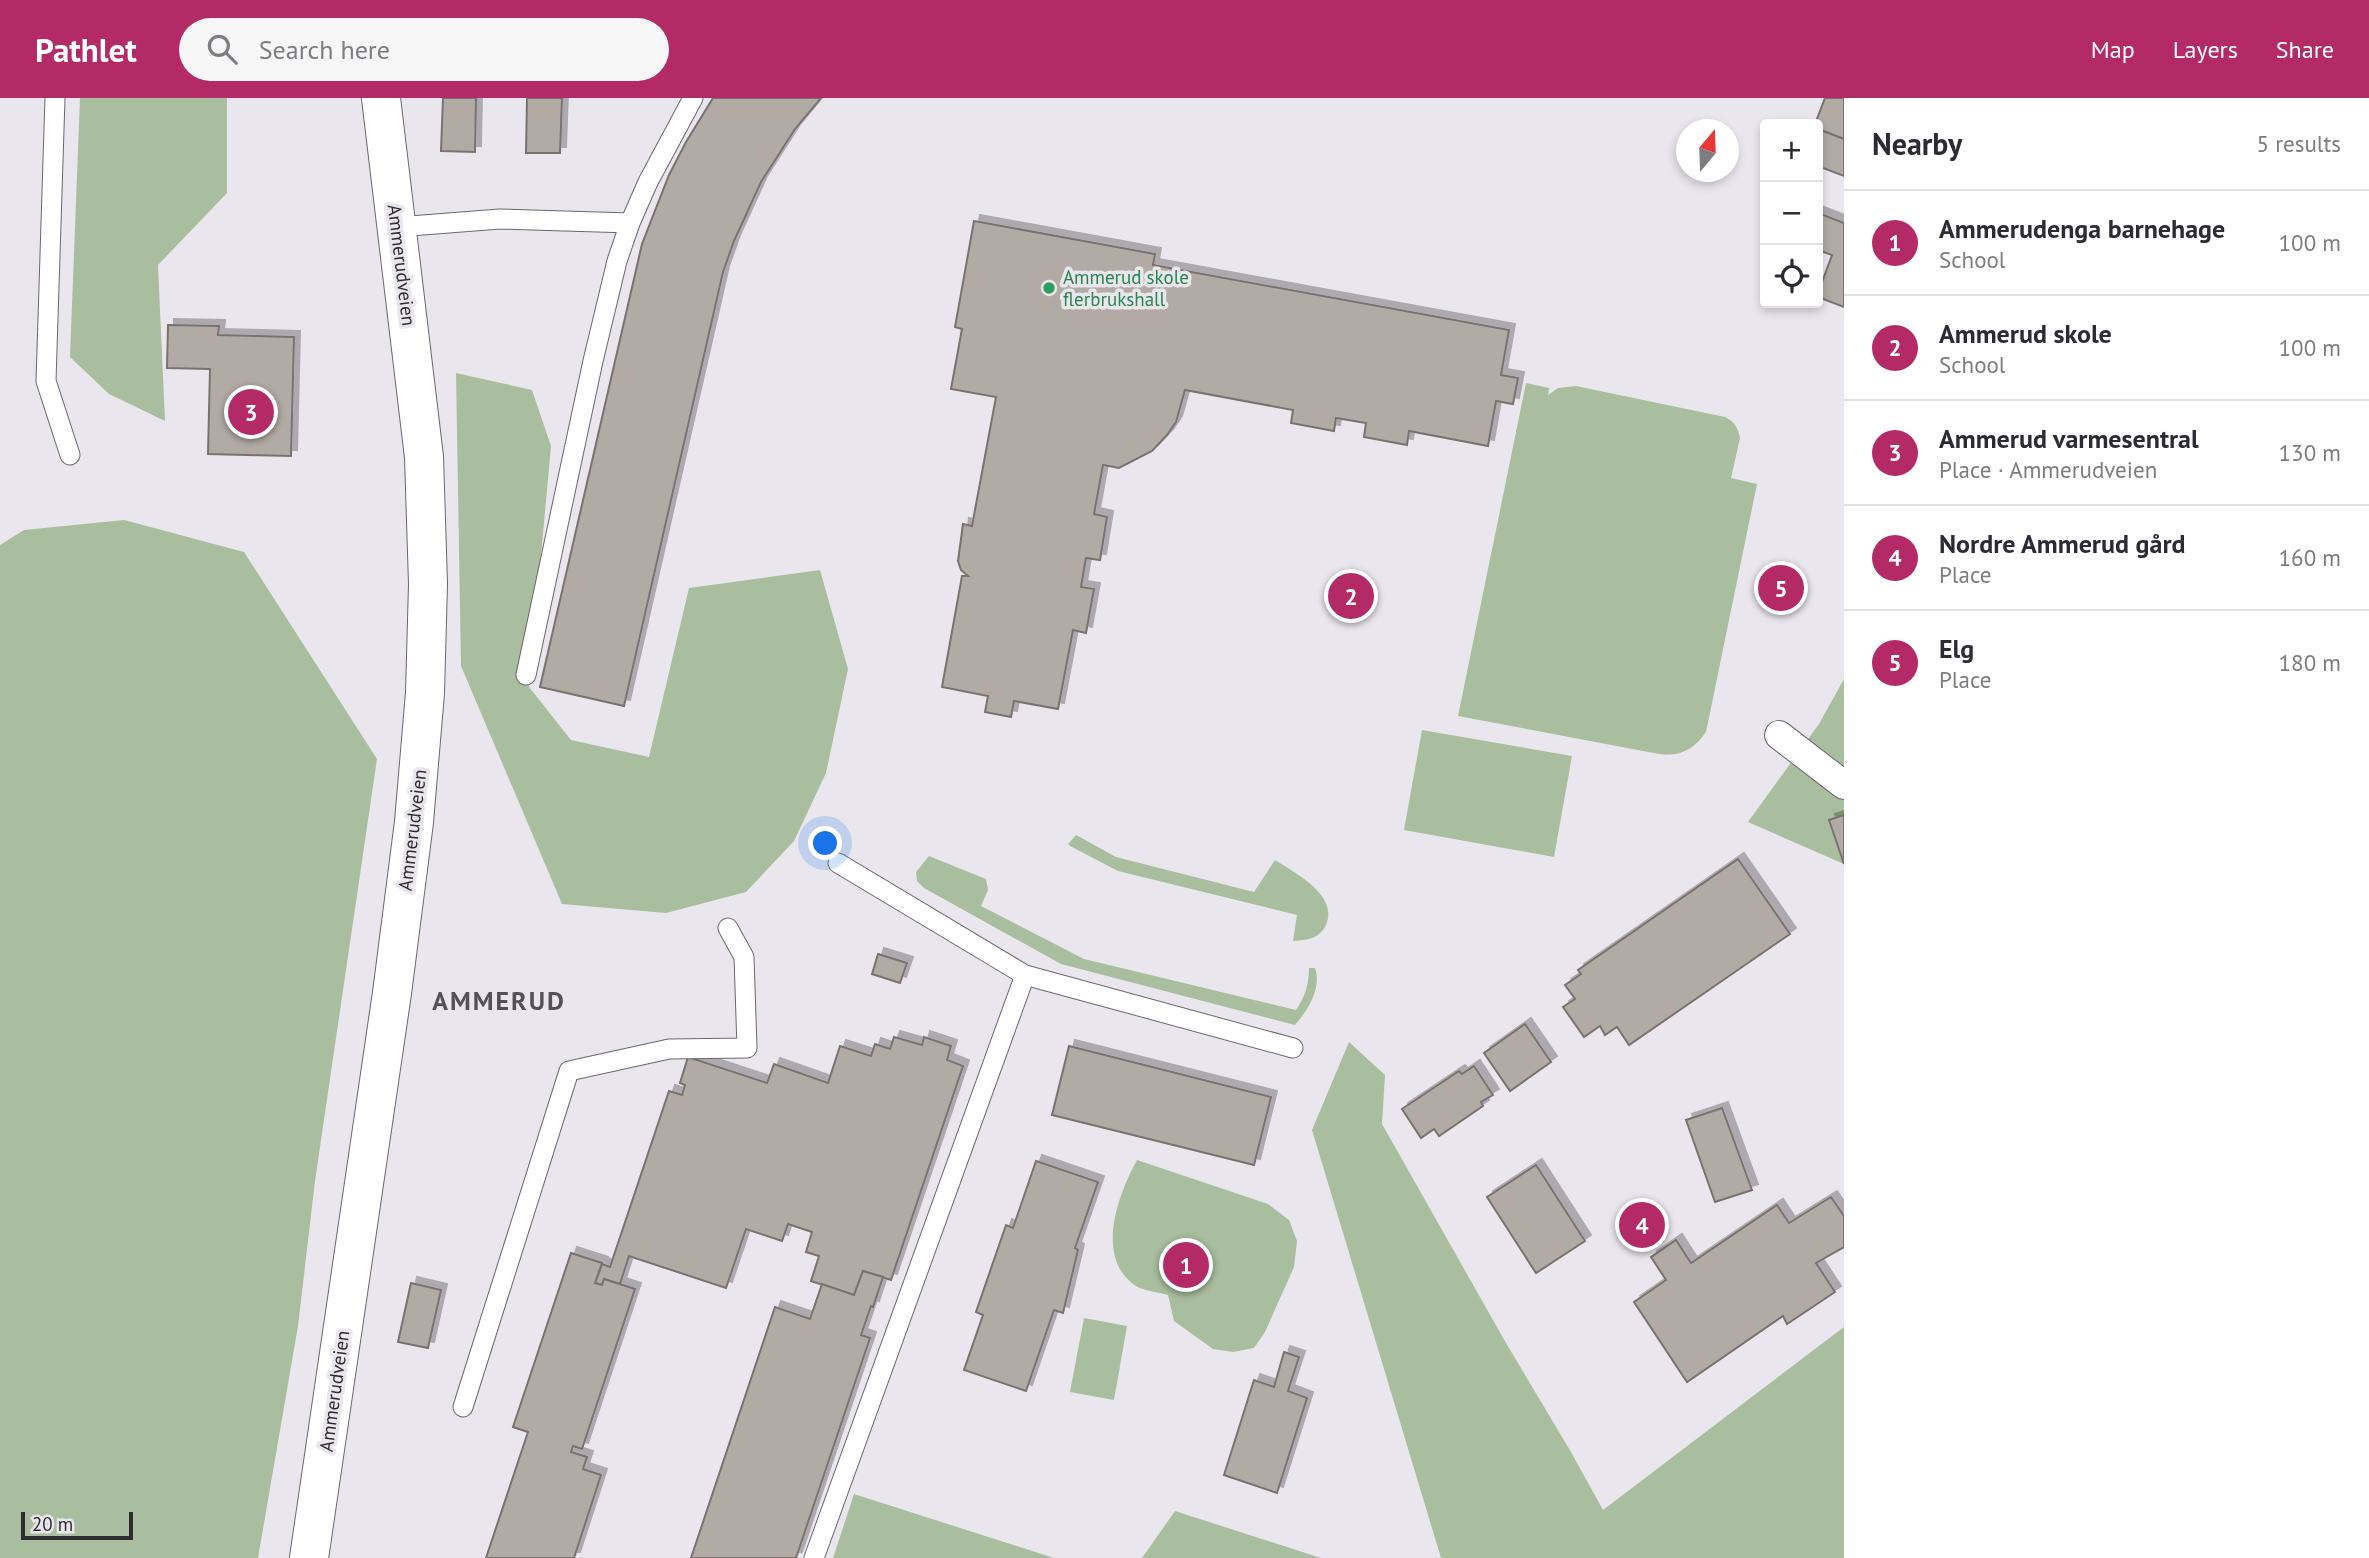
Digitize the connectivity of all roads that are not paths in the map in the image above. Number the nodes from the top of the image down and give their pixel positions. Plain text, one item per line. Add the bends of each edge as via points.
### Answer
1 (55, 98) edge
2 (381, 98) edge
3 (693, 98) edge
4 (630, 223) junction
5 (397, 227) junction
6 (70, 455) dead end
7 (526, 675) dead end
8 (1779, 735) dead end
9 (1844, 785) edge
10 (838, 863) dead end
11 (728, 928) dead end
12 (1025, 975) junction
13 (1293, 1048) dead end
14 (463, 1407) dead end
15 (309, 1558) edge
16 (814, 1558) edge

1 - 6 lane via 46,381
2 - 5 street, Ammerudveien
3 - 4 lane
4 - 5 lane via 500,219
4 - 7 lane via 593,361
5 - 15 street, Ammerudveien via 424,457 425,705 392,993
8 - 9 street
10 - 12 lane
11 - 14 lane via 744,957 747,1048 668,1049 569,1072
12 - 13 lane
12 - 16 lane

